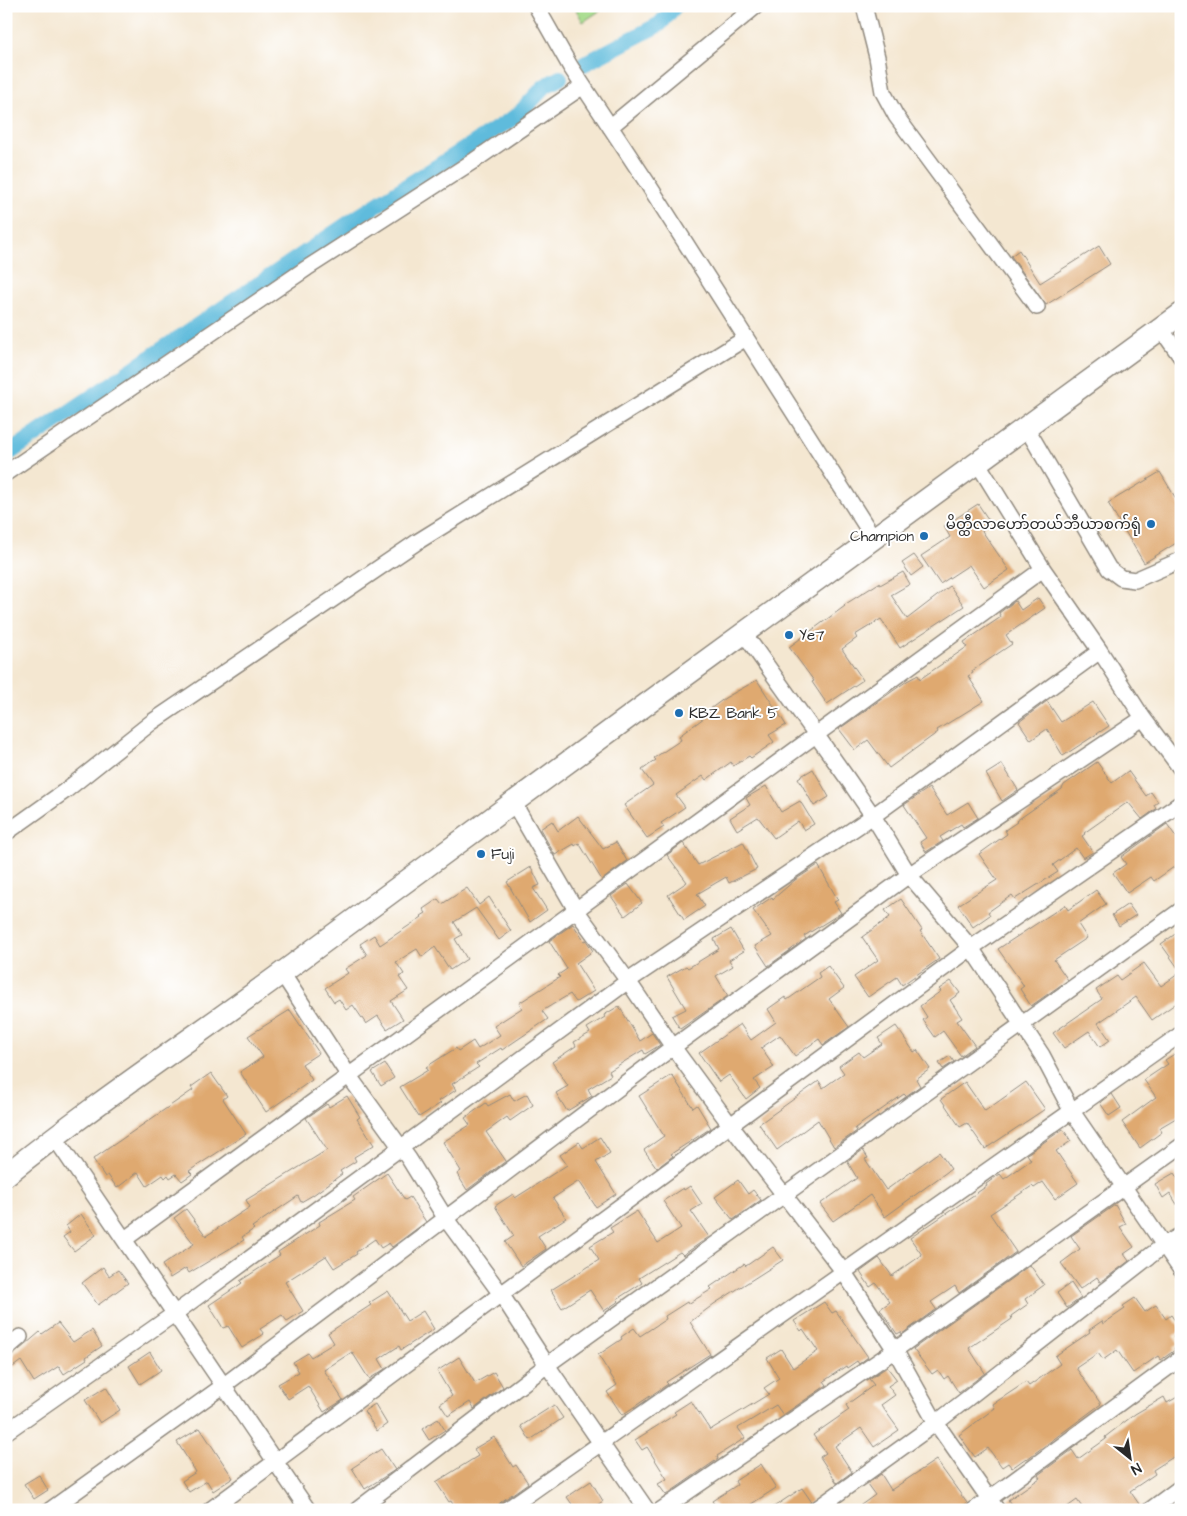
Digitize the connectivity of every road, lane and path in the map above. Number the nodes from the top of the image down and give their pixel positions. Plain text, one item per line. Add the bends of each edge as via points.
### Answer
1 (536, 6) edge
2 (756, 6) edge
3 (864, 6) edge
4 (583, 86) junction
5 (610, 127) junction
6 (1036, 306) dead end
7 (1181, 314) edge
8 (1161, 329) junction
9 (746, 338) junction
10 (1181, 357) edge
11 (1026, 427) junction
12 (977, 462) junction
13 (6, 473) edge
14 (873, 537) junction
15 (1181, 560) edge
16 (1043, 569) junction
17 (744, 632) junction
18 (1100, 651) junction
19 (1143, 718) junction
20 (815, 735) junction
21 (1181, 769) edge
22 (513, 802) junction
23 (1181, 802) edge
24 (873, 816) junction
25 (6, 833) edge
26 (909, 876) junction
27 (576, 910) junction
28 (1181, 910) edge
29 (971, 948) junction
30 (282, 973) junction
31 (628, 981) junction
32 (1022, 1023) junction
33 (1181, 1034) edge
34 (672, 1048) junction
35 (349, 1076) junction
36 (1071, 1110) junction
37 (731, 1126) junction
38 (56, 1138) junction
39 (1181, 1146) edge
40 (400, 1147) junction
41 (6, 1175) edge
42 (1124, 1188) junction
43 (785, 1195) junction
44 (446, 1219) junction
45 (1181, 1235) edge
46 (125, 1239) junction
47 (1164, 1245) junction
48 (1181, 1270) edge
49 (843, 1271) junction
50 (501, 1294) junction
51 (174, 1314) junction
52 (20, 1337) dead end
53 (6, 1349) edge
54 (896, 1350) junction
55 (1181, 1358) edge
56 (547, 1365) junction
57 (223, 1386) junction
58 (936, 1423) junction
59 (6, 1432) edge
60 (601, 1442) junction
61 (274, 1462) junction
62 (1181, 1487) edge
63 (993, 1504) edge
64 (50, 1510) edge
65 (210, 1510) edge
66 (308, 1510) edge
67 (357, 1510) edge
68 (506, 1510) edge
69 (647, 1510) edge
70 (661, 1510) edge
71 (815, 1510) edge
72 (974, 1510) edge
73 (1150, 1510) edge

1 - 4 street
2 - 5 street
3 - 6 street via 883,92 896,116
4 - 5 street
4 - 13 street via 307,268
5 - 9 street
7 - 8 highway
8 - 10 street
8 - 11 highway
9 - 14 street
9 - 25 street via 417,542 152,722
11 - 12 highway
11 - 15 street via 1109,569 1121,578 1135,580
12 - 14 highway
12 - 16 street
14 - 17 highway
16 - 18 street
16 - 20 street
17 - 20 street
17 - 22 highway
18 - 19 street
18 - 24 street
19 - 21 street
19 - 26 street
20 - 24 street
20 - 27 street
22 - 27 street
22 - 30 highway
23 - 29 street
24 - 26 street
24 - 31 street
26 - 29 street
26 - 34 street
27 - 31 street
27 - 35 street
28 - 32 street
29 - 32 street
29 - 37 street
30 - 35 street
30 - 38 highway
31 - 34 street
31 - 40 street
32 - 36 street
32 - 43 street
33 - 36 street
34 - 37 street
34 - 44 street
35 - 40 street
35 - 46 street
36 - 42 street
36 - 49 street
37 - 43 street
37 - 50 street
38 - 41 highway
38 - 46 street
39 - 42 street
40 - 44 street
40 - 51 street
42 - 47 street
42 - 54 street
43 - 49 street
43 - 56 street
44 - 50 street
44 - 57 street
45 - 47 street
46 - 51 street
47 - 48 street
47 - 58 street
49 - 54 street
49 - 60 street
50 - 56 street
50 - 61 street
51 - 57 street
51 - 59 street
52 - 53 street
54 - 58 street
54 - 70 street
55 - 63 street
56 - 60 street
56 - 67 street
57 - 61 street
57 - 64 street
58 - 63 street
58 - 71 street
60 - 68 street
60 - 69 street
61 - 65 street
61 - 66 street
62 - 73 street
63 - 72 street

